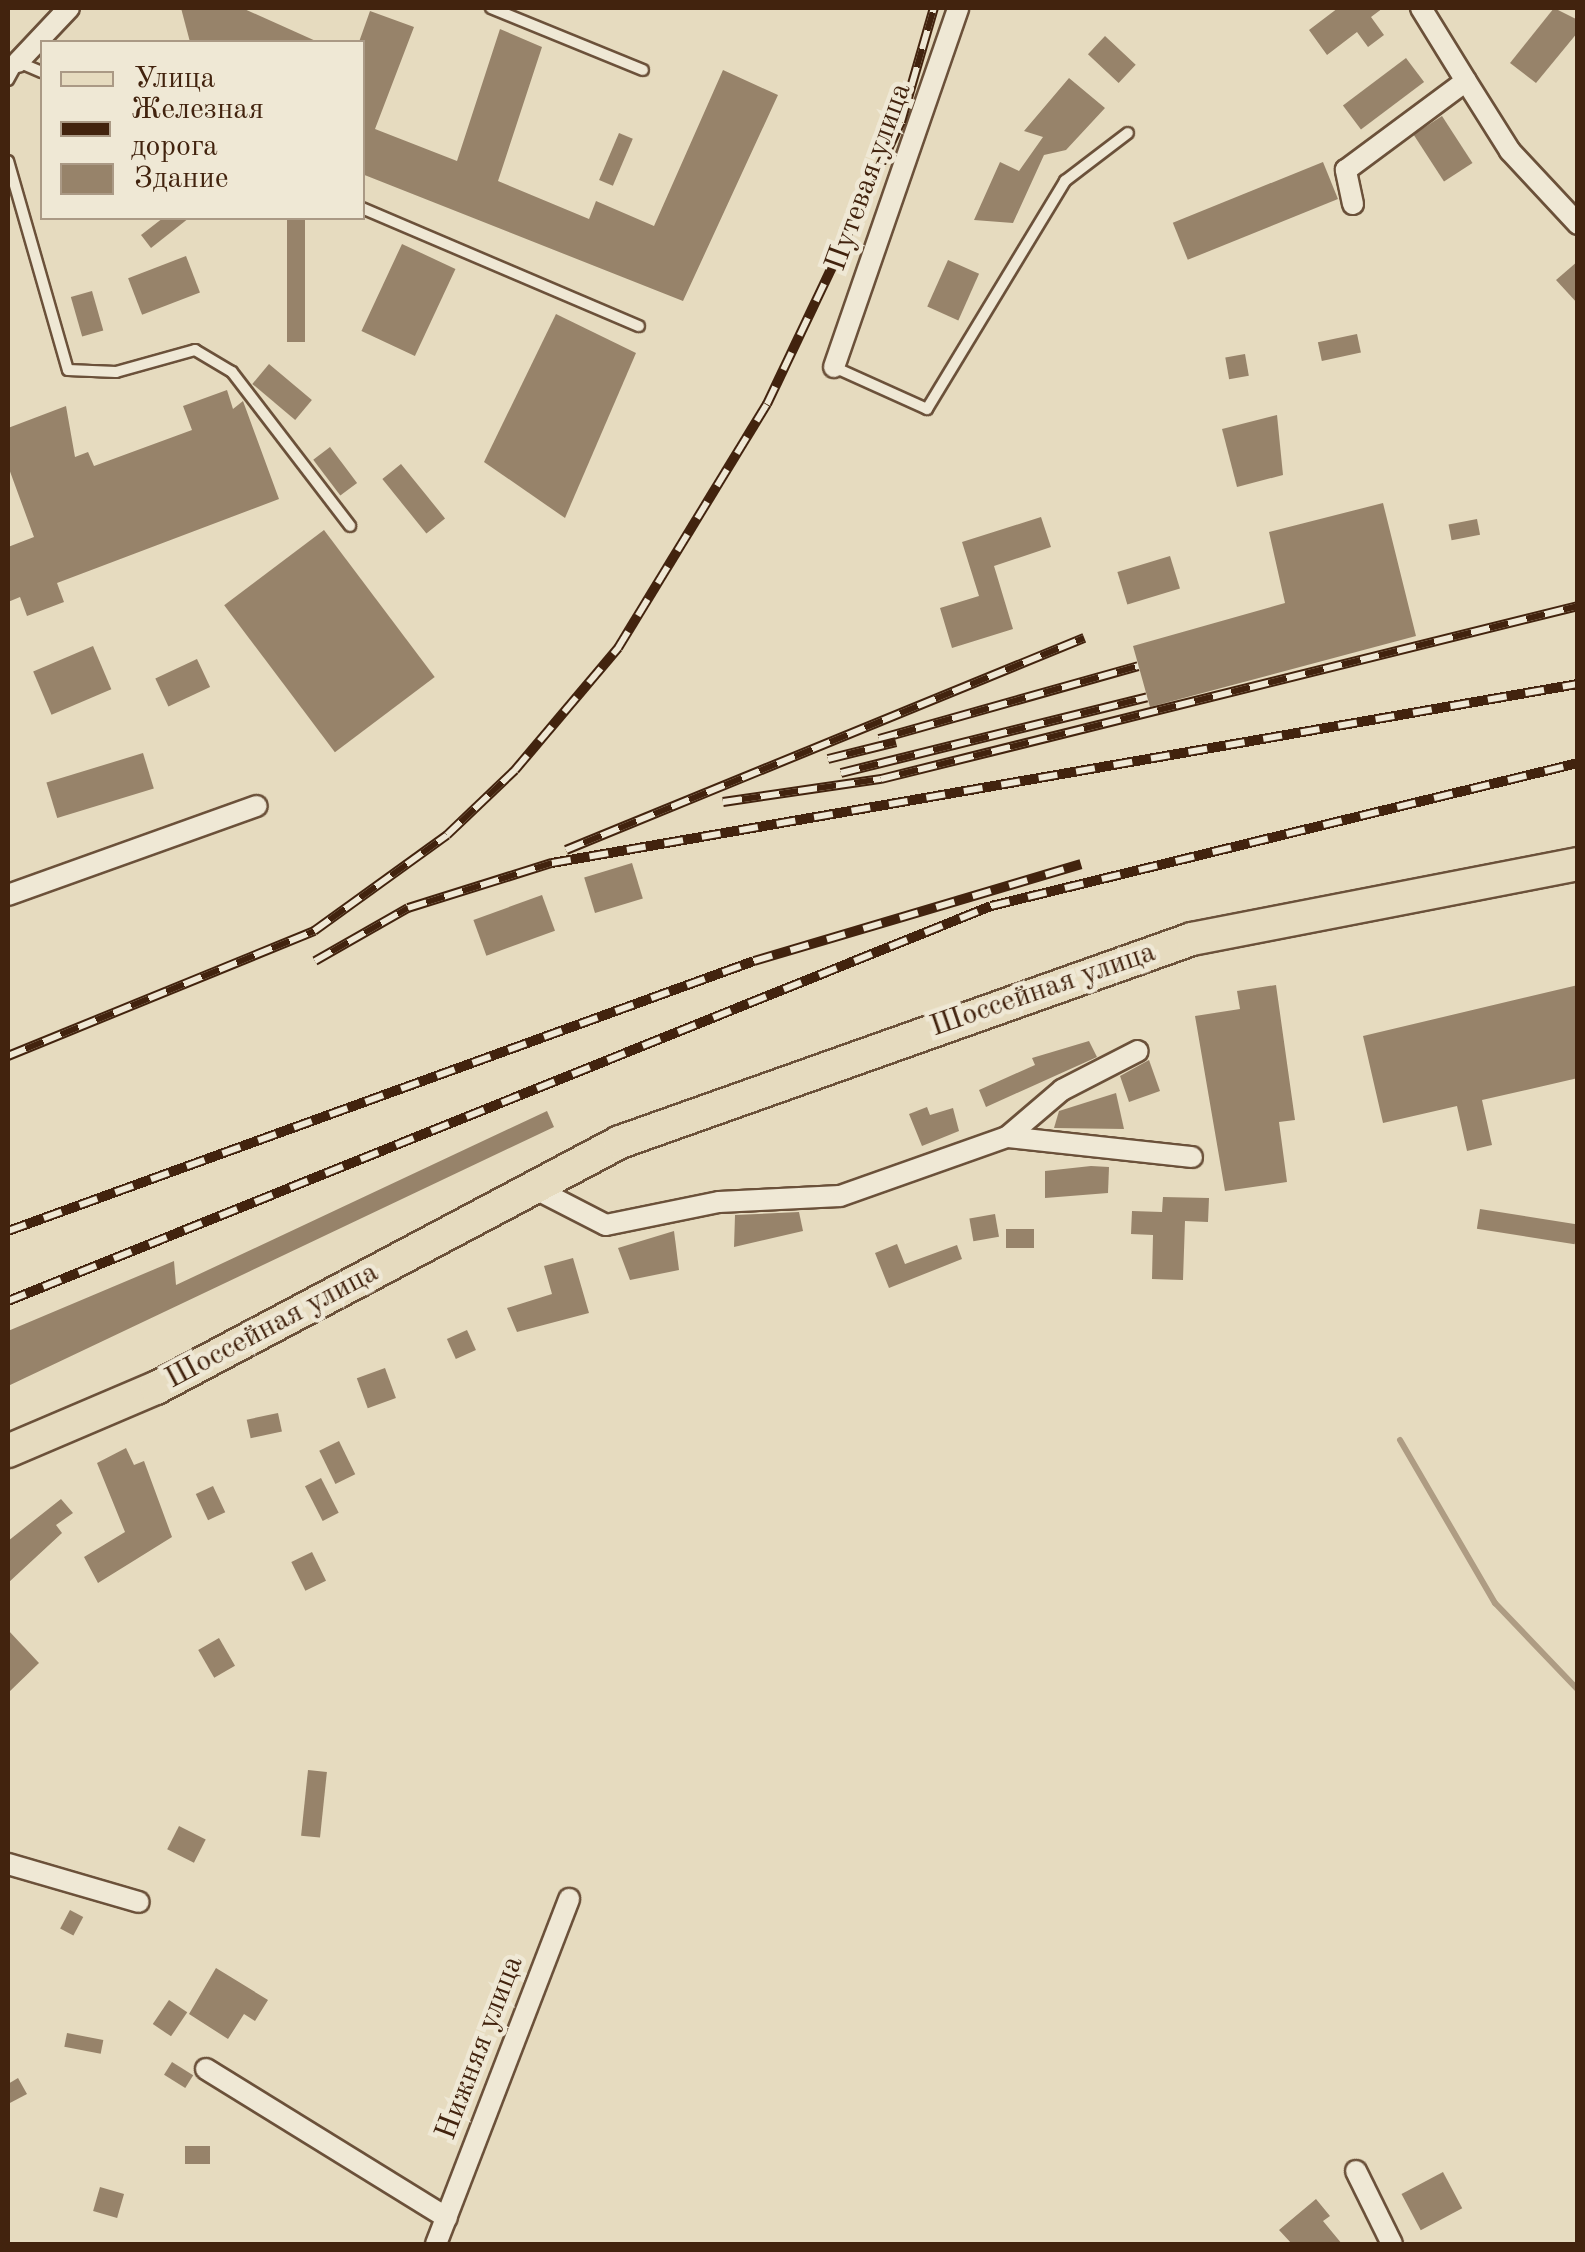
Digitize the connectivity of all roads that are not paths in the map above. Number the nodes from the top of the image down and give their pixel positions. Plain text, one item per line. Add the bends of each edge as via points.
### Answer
1 (69, 8) edge
2 (491, 8) edge
3 (958, 8) edge
4 (1421, 8) edge
5 (11, 70) edge
6 (643, 70) dead end
7 (40, 72) edge
8 (1466, 81) junction
9 (1128, 133) dead end
10 (8, 160) edge
11 (1353, 204) dead end
12 (365, 209) edge
13 (1578, 224) edge
14 (638, 326) dead end
15 (834, 367) joint
16 (350, 526) dead end
17 (257, 806) dead end
18 (1578, 864) edge
19 (8, 895) edge
20 (1138, 1051) dead end
21 (1007, 1137) junction
22 (1192, 1157) dead end
23 (530, 1186) junction
24 (8, 1451) edge
25 (8, 1864) edge
26 (569, 1898) dead end
27 (139, 1902) dead end
28 (206, 2070) dead end
29 (1356, 2171) dead end
30 (447, 2218) junction
31 (436, 2244) edge
32 (1392, 2244) edge

1 - 5 street
2 - 6 lane
3 - 15 street, Путевая улица
4 - 8 street
5 - 7 lane
8 - 11 street via 1346,170
8 - 13 street via 1510,150
9 - 15 lane via 1065,180 927,409
10 - 16 lane via 68,370 116,372 195,350 232,372
12 - 14 lane
17 - 19 street
18 - 23 main road, Шоссейная улица via 1192,939 620,1142
20 - 21 street via 1062,1090
21 - 22 street
21 - 23 street via 840,1196 719,1202 606,1225
23 - 24 main road, Шоссейная улица via 156,1388
25 - 27 street
26 - 30 street, Нижняя улица
28 - 30 street
29 - 32 street
30 - 31 street, Нижняя улица

